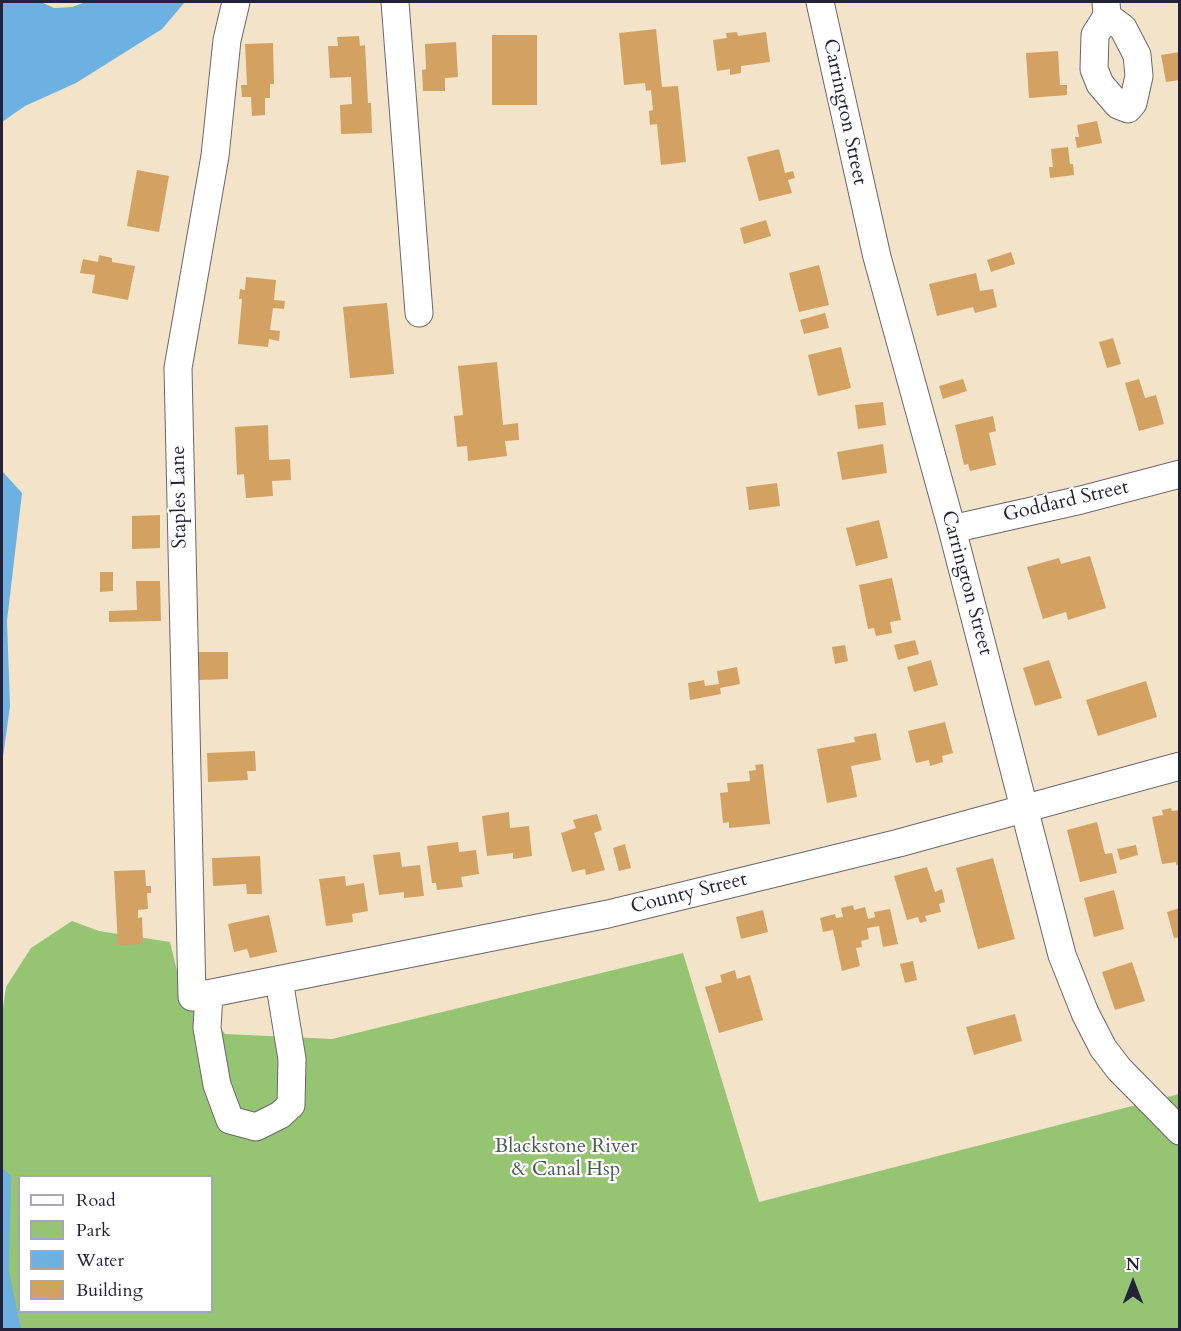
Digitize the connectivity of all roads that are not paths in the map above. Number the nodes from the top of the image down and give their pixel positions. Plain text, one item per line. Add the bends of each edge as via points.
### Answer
1 (236, 2) edge
2 (395, 2) edge
3 (820, 2) edge
4 (418, 313) dead end
5 (1179, 474) edge
6 (952, 529) junction
7 (1179, 766) edge
8 (1023, 809) junction
9 (279, 980) junction
10 (201, 996) junction
11 (1179, 1131) edge

1 - 10 street, Staples Lane via 227,40 215,156 178,368
2 - 4 street
3 - 6 street, Carrington Street via 877,257
5 - 6 street, Goddard Street
6 - 8 street, Carrington Street
7 - 8 street, County Street
8 - 9 street, County Street via 608,914
8 - 11 street, Carrington Street via 1062,956 1085,1013 1119,1069
9 - 10 street, County Street
9 - 10 street, Staples Lane via 292,1059 291,1105 256,1128 230,1120 217,1085

